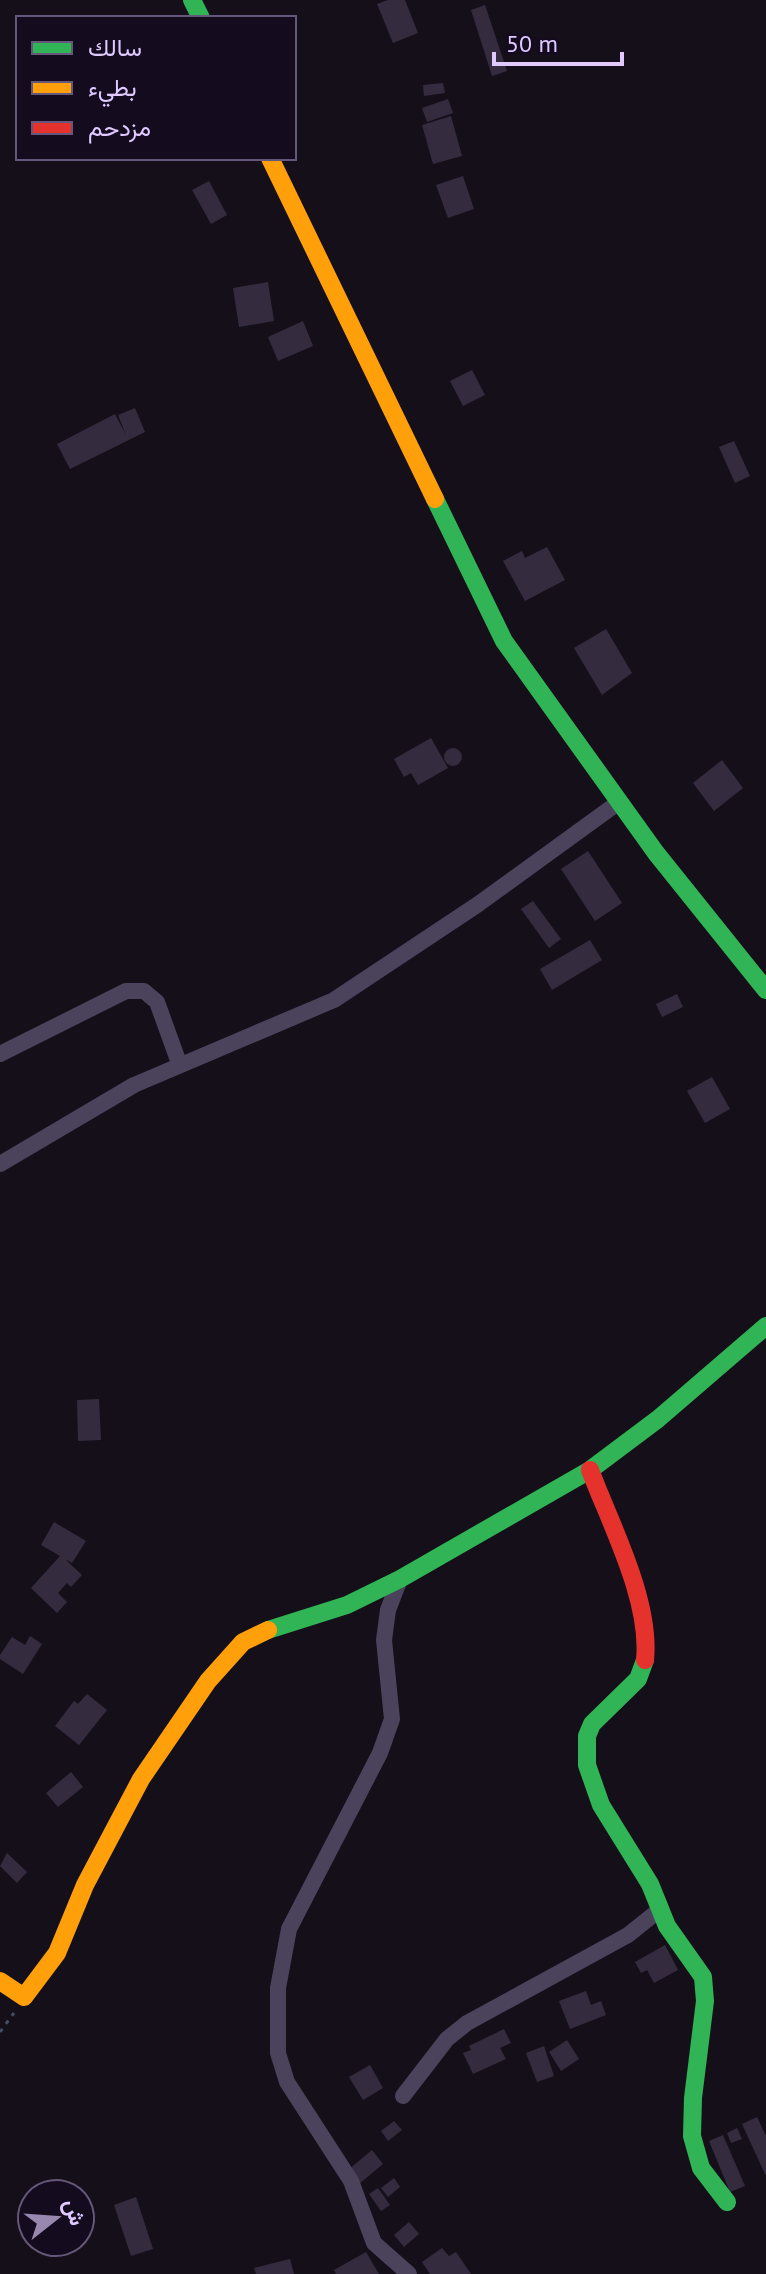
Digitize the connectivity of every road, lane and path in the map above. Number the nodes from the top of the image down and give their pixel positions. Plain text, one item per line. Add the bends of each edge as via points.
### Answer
1 (271, 160) edge
2 (619, 802) junction
3 (766, 990) edge
4 (0, 1054) edge
5 (179, 1063) junction
6 (0, 1164) edge
7 (766, 1326) edge
8 (590, 1470) junction
9 (400, 1579) junction
10 (658, 1911) junction
11 (0, 1981) edge
12 (24, 1997) junction
13 (0, 2032) edge
14 (403, 2096) dead end
15 (727, 2202) dead end
16 (409, 2274) edge

1 - 2 street via 504,641
2 - 3 street
2 - 5 street via 334,1000
4 - 5 street via 126,991 144,991 157,1002
5 - 6 street
7 - 8 street
8 - 9 street
8 - 10 street via 647,1641 643,1670 586,1731 585,1756 616,1828 652,1887
9 - 12 street via 347,1605 243,1642 208,1681 141,1779 85,1885 57,1953
9 - 16 street via 384,1640 392,1719 380,1753 289,1929 278,1988 278,2053 287,2082 351,2181 374,2243
10 - 14 street via 628,1935 467,2023 447,2039
10 - 15 street via 693,1955 705,1980 692,2143 701,2169
11 - 12 street
12 - 13 path

